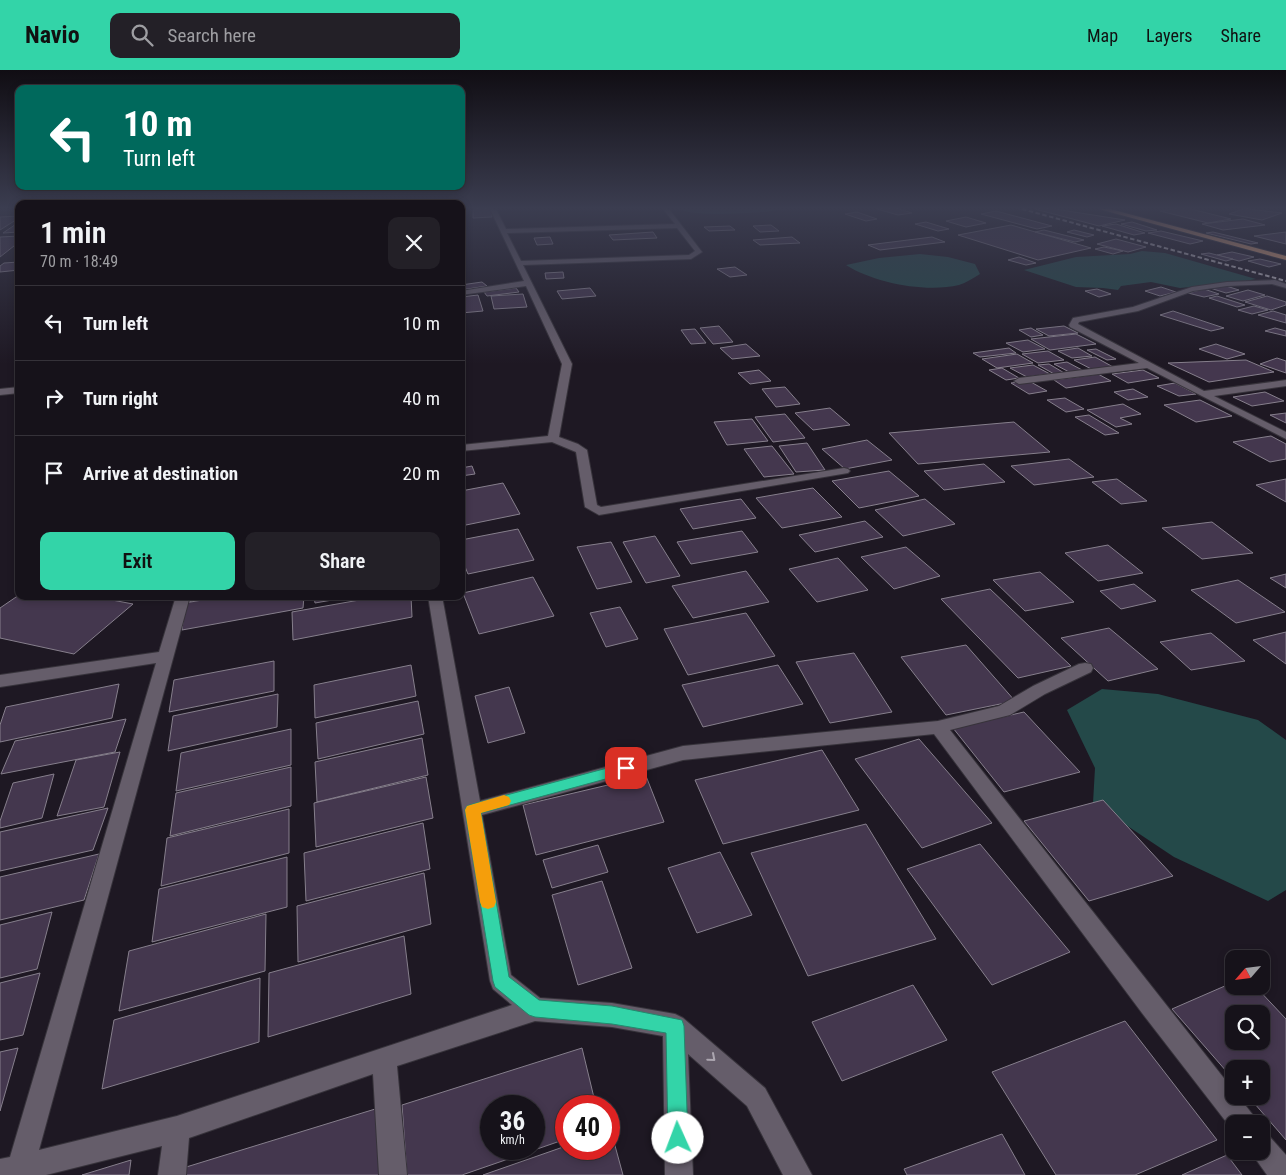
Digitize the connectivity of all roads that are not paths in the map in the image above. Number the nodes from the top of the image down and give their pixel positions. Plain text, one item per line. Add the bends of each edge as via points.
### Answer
1 (589, 261) edge
2 (519, 263) joint
3 (528, 284) junction
4 (1286, 286) edge
5 (465, 292) edge
6 (1149, 365) junction
7 (1019, 381) dead end
8 (1286, 383) edge
9 (15, 390) edge
10 (0, 392) edge
11 (1203, 394) junction
12 (1286, 436) edge
13 (553, 439) junction
14 (465, 448) edge
15 (844, 471) dead end
16 (182, 600) edge
17 (436, 600) edge
18 (167, 656) junction
19 (1085, 668) dead end
20 (0, 681) edge
21 (938, 727) junction
22 (473, 810) junction
23 (535, 1009) junction
24 (675, 1026) junction
25 (384, 1058) junction
26 (1237, 1115) edge
27 (176, 1129) junction
28 (1270, 1157) edge
29 (10, 1171) edge
30 (172, 1175) edge
31 (393, 1175) edge
32 (679, 1175) edge
33 (798, 1175) edge
34 (1284, 1175) edge

1 - 2 street
2 - 3 street
3 - 5 street
3 - 13 street via 567,364
4 - 6 street via 1272,282 1192,289 1135,309 1076,320 1073,325
6 - 7 street
6 - 11 street
8 - 11 street
9 - 10 street
11 - 12 street
13 - 14 street
13 - 15 street via 581,450 591,507 599,511
16 - 18 street
17 - 22 street
18 - 20 street
18 - 29 street
19 - 21 street via 1004,710
21 - 22 street via 683,753
21 - 26 street
22 - 23 street via 502,981
23 - 24 street via 612,1015
23 - 25 street
24 - 32 street
24 -> 33 street via 756,1097
25 - 27 street
25 - 31 street
27 - 29 street
27 - 30 street
28 - 34 street

